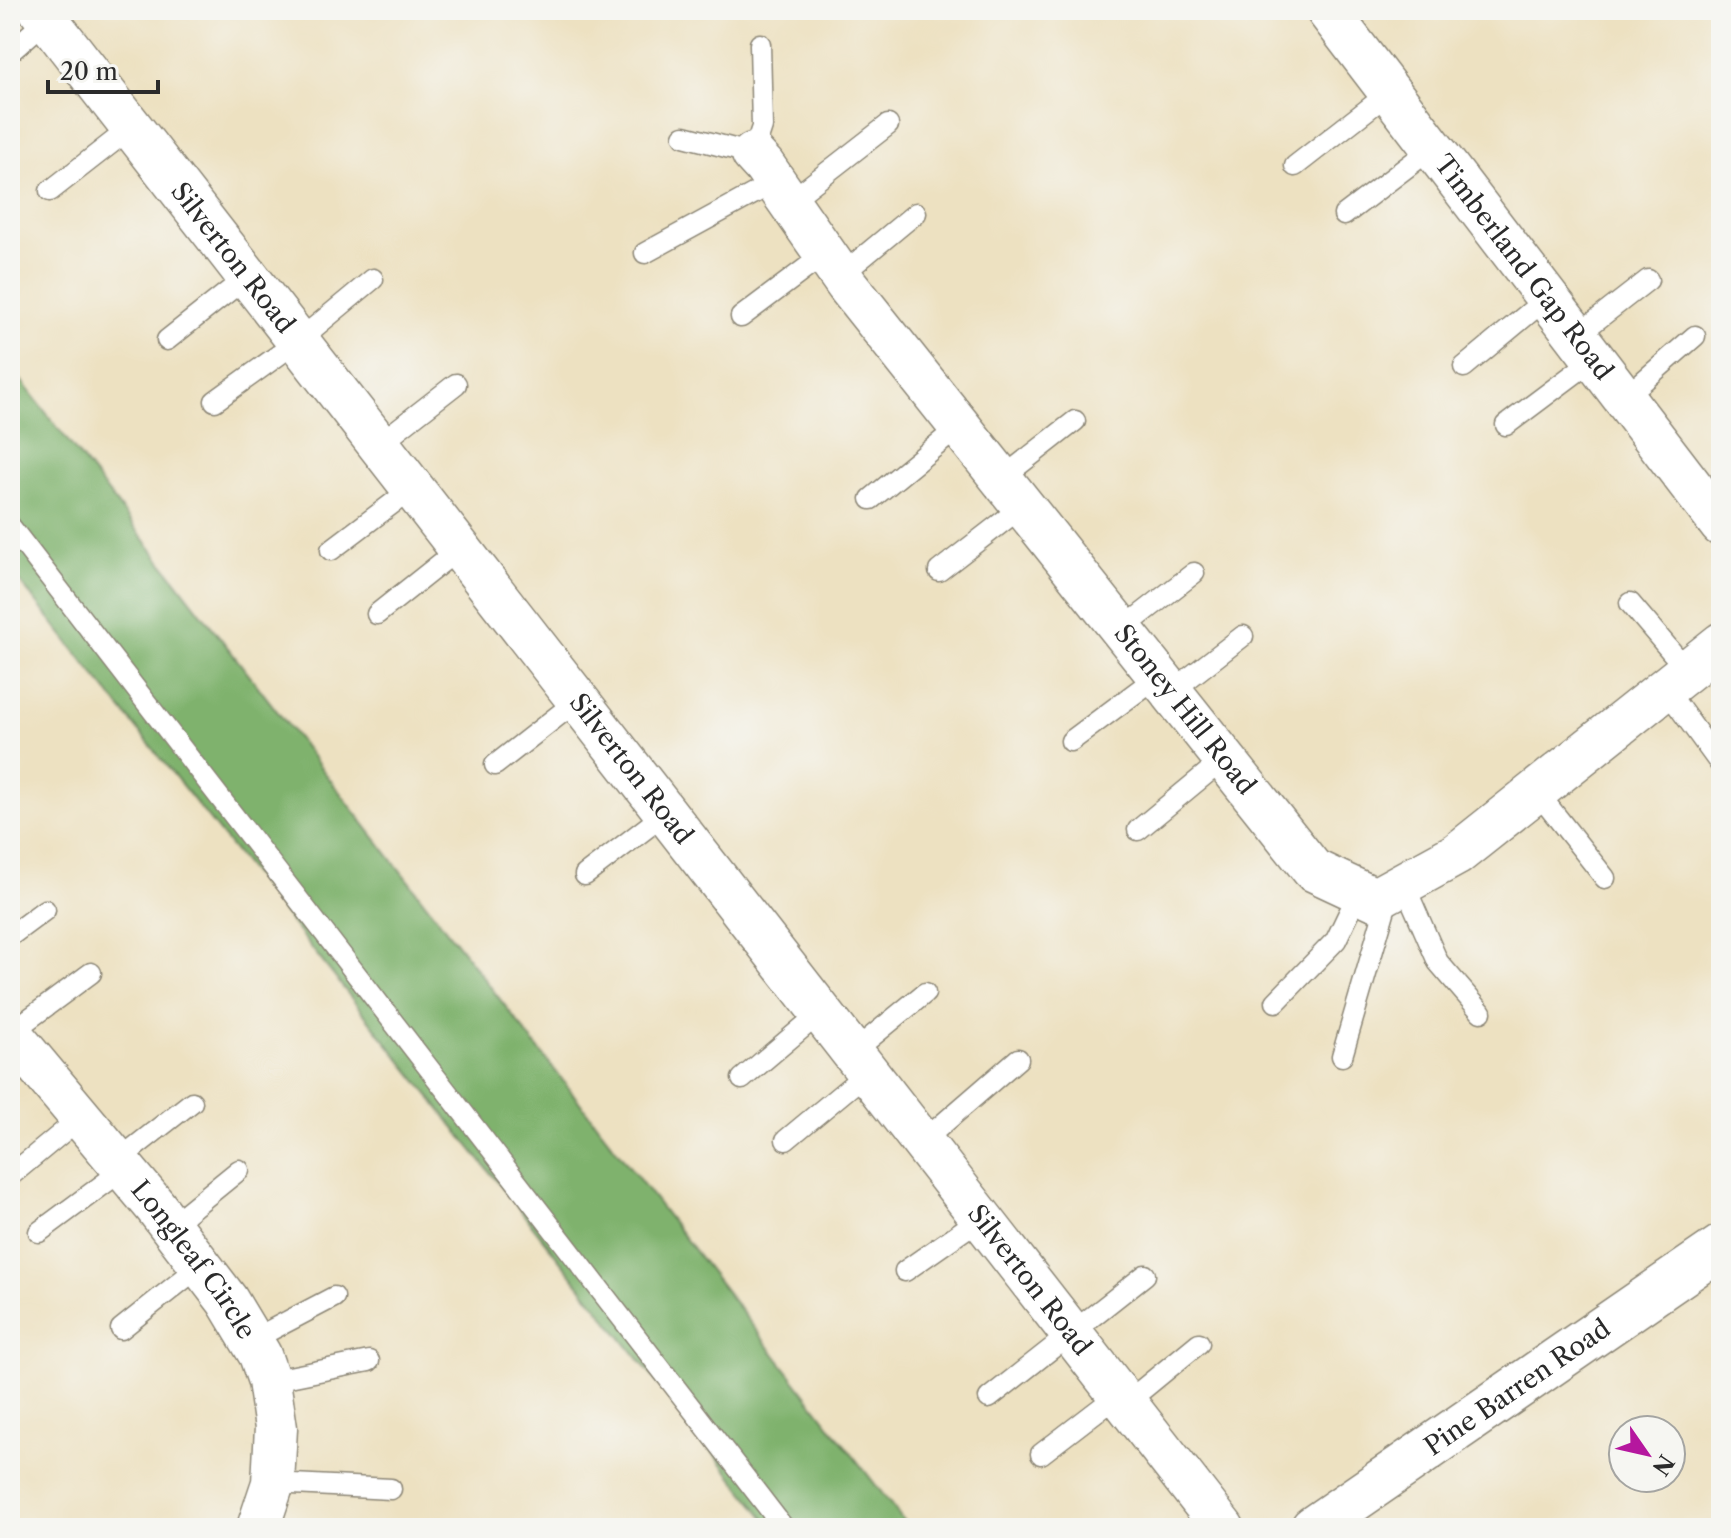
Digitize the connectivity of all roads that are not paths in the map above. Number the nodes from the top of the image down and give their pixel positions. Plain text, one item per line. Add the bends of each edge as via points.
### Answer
1 (1327, 10) edge
2 (50, 13) edge
3 (760, 44) dead end
4 (10, 52) edge
5 (1390, 92) junction
6 (888, 125) dead end
7 (132, 127) junction
8 (684, 136) dead end
9 (1432, 148) junction
10 (1295, 166) dead end
11 (772, 179) junction
12 (50, 191) dead end
13 (916, 213) dead end
14 (1344, 215) dead end
15 (645, 253) dead end
16 (832, 265) junction
17 (248, 276) junction
18 (373, 279) dead end
19 (1648, 280) dead end
20 (1547, 298) junction
21 (741, 317) dead end
22 (1695, 336) dead end
23 (167, 340) dead end
24 (298, 341) junction
25 (1585, 348) junction
26 (1464, 367) dead end
27 (456, 384) dead end
28 (1624, 398) junction
29 (215, 401) dead end
30 (1075, 421) dead end
31 (1506, 425) dead end
32 (959, 427) junction
33 (379, 444) junction
34 (413, 488) junction
35 (1012, 493) junction
36 (871, 499) dead end
37 (1721, 525) edge
38 (10, 526) edge
39 (460, 548) junction
40 (331, 550) dead end
41 (939, 571) dead end
42 (1194, 573) dead end
43 (1630, 603) dead end
44 (377, 614) dead end
45 (1121, 630) junction
46 (1243, 636) dead end
47 (1721, 644) edge
48 (1676, 679) junction
49 (1164, 684) junction
50 (578, 700) junction
51 (1071, 741) dead end
52 (1224, 759) junction
53 (495, 765) dead end
54 (1721, 765) edge
55 (1537, 792) junction
56 (666, 813) junction
57 (1138, 830) dead end
58 (585, 875) dead end
59 (1605, 878) dead end
60 (1384, 889) junction
61 (45, 910) dead end
62 (10, 936) edge
63 (91, 973) dead end
64 (925, 993) dead end
65 (1276, 1002) dead end
66 (821, 1012) junction
67 (1481, 1012) dead end
68 (10, 1033) edge
69 (1342, 1056) dead end
70 (1018, 1059) dead end
71 (860, 1062) junction
72 (742, 1079) dead end
73 (192, 1102) dead end
74 (80, 1118) junction
75 (786, 1140) dead end
76 (922, 1142) junction
77 (120, 1165) junction
78 (239, 1170) dead end
79 (10, 1176) edge
80 (981, 1218) junction
81 (170, 1226) junction
82 (39, 1232) dead end
83 (1721, 1247) edge
84 (200, 1266) junction
85 (905, 1271) dead end
86 (1145, 1275) dead end
87 (334, 1297) dead end
88 (121, 1329) dead end
89 (1071, 1333) junction
90 (250, 1341) junction
91 (1199, 1343) dead end
92 (369, 1361) dead end
93 (269, 1381) junction
94 (989, 1398) dead end
95 (1122, 1398) junction
96 (1041, 1454) dead end
97 (273, 1483) junction
98 (391, 1489) dead end
99 (258, 1528) edge
100 (784, 1528) edge
101 (1223, 1528) edge
102 (1313, 1528) edge

1 - 5 street, Timberland Gap Road
2 - 4 lane
2 - 7 street, Silverton Road
3 - 11 lane via 762,127
5 - 9 street, Timberland Gap Road
5 - 10 lane
6 - 11 lane
7 - 12 lane
7 - 17 street, Silverton Road
8 - 11 lane
9 - 14 lane
9 - 20 street, Timberland Gap Road
11 - 15 lane
11 - 16 street, Stoney Hill Road
13 - 16 lane
16 - 21 lane
16 - 32 street, Stoney Hill Road
17 - 23 lane
17 - 24 street, Silverton Road
18 - 24 lane
19 - 25 lane
20 - 25 street, Timberland Gap Road
20 - 26 lane
22 - 28 lane
24 - 29 lane
24 - 33 street, Silverton Road
25 - 28 street, Timberland Gap Road
25 - 31 lane
27 - 33 lane
28 - 37 street, Timberland Gap Road
30 - 35 lane
32 - 35 street, Stoney Hill Road
32 - 36 lane
33 - 34 street, Silverton Road
34 - 39 street, Silverton Road
34 - 40 lane
35 - 41 lane
35 - 45 street, Stoney Hill Road
38 - 100 lane
39 - 44 lane
39 - 50 street, Silverton Road
42 - 45 lane
43 - 48 lane
45 - 49 street, Stoney Hill Road
46 - 49 lane
47 - 48 street
48 - 54 lane
48 - 55 street
49 - 51 lane
49 - 52 street, Stoney Hill Road
50 - 53 lane
50 - 56 street, Silverton Road
52 - 57 lane
52 - 60 street, Stoney Hill Road via 1313,870
55 - 59 lane
55 - 60 street via 1457,854
56 - 58 lane
56 - 66 street, Silverton Road
60 - 65 lane
60 - 67 lane
60 - 69 lane
61 - 62 lane
63 - 68 lane
64 - 71 lane
66 - 71 street, Silverton Road
66 - 72 lane
68 - 74 street, Longleaf Circle
70 - 76 lane
71 - 75 lane
71 - 76 street, Silverton Road
73 - 77 lane
74 - 77 street, Longleaf Circle
74 - 79 lane
76 - 80 street, Silverton Road
77 - 81 street, Longleaf Circle
77 - 82 lane
78 - 81 lane
80 - 85 lane
80 - 89 street, Silverton Road
81 - 84 street, Longleaf Circle
83 - 102 main road, Pine Barren Road
84 - 88 lane
84 - 90 street, Longleaf Circle
86 - 89 lane
87 - 90 lane
89 - 94 lane
89 - 95 street, Silverton Road
90 - 93 street, Longleaf Circle
91 - 95 lane
92 - 93 lane
93 - 97 street, Longleaf Circle via 276,1428
95 - 96 lane
95 - 101 street, Silverton Road
97 - 98 lane
97 - 99 street, Longleaf Circle

